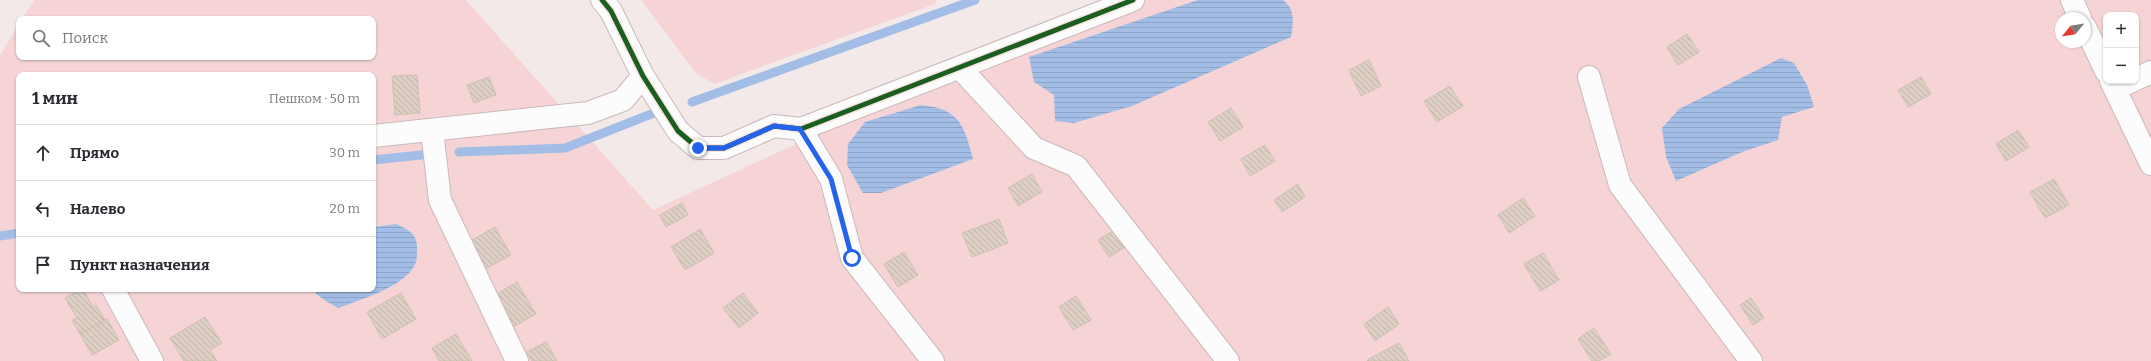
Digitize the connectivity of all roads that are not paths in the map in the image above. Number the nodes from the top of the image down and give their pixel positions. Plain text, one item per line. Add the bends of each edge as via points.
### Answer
1 (602, 0) edge
2 (1133, 0) edge
3 (2072, 0) edge
4 (2077, 12) edge
5 (2091, 38) edge
6 (2103, 58) edge
7 (960, 68) junction
8 (2151, 72) edge
9 (643, 76) junction
10 (1589, 77) dead end
11 (2139, 78) edge
12 (2118, 84) edge
13 (800, 129) junction
14 (432, 130) junction
15 (376, 136) edge
16 (2151, 164) edge
17 (115, 292) edge
18 (152, 361) edge
19 (517, 361) edge
20 (933, 361) edge
21 (1228, 361) edge
22 (1751, 361) edge

1 - 9 street via 611,11
2 - 7 street
3 - 4 street
5 - 6 street
7 - 13 street
7 - 21 street via 1034,148 1076,166
8 - 11 street
9 - 13 street via 678,131 698,148 724,148 774,126
9 - 14 street via 623,100 588,114
10 - 22 street via 1620,185
12 - 16 street
13 - 20 street via 831,179 852,258
14 - 15 street
14 - 19 street via 440,200
17 - 18 street

